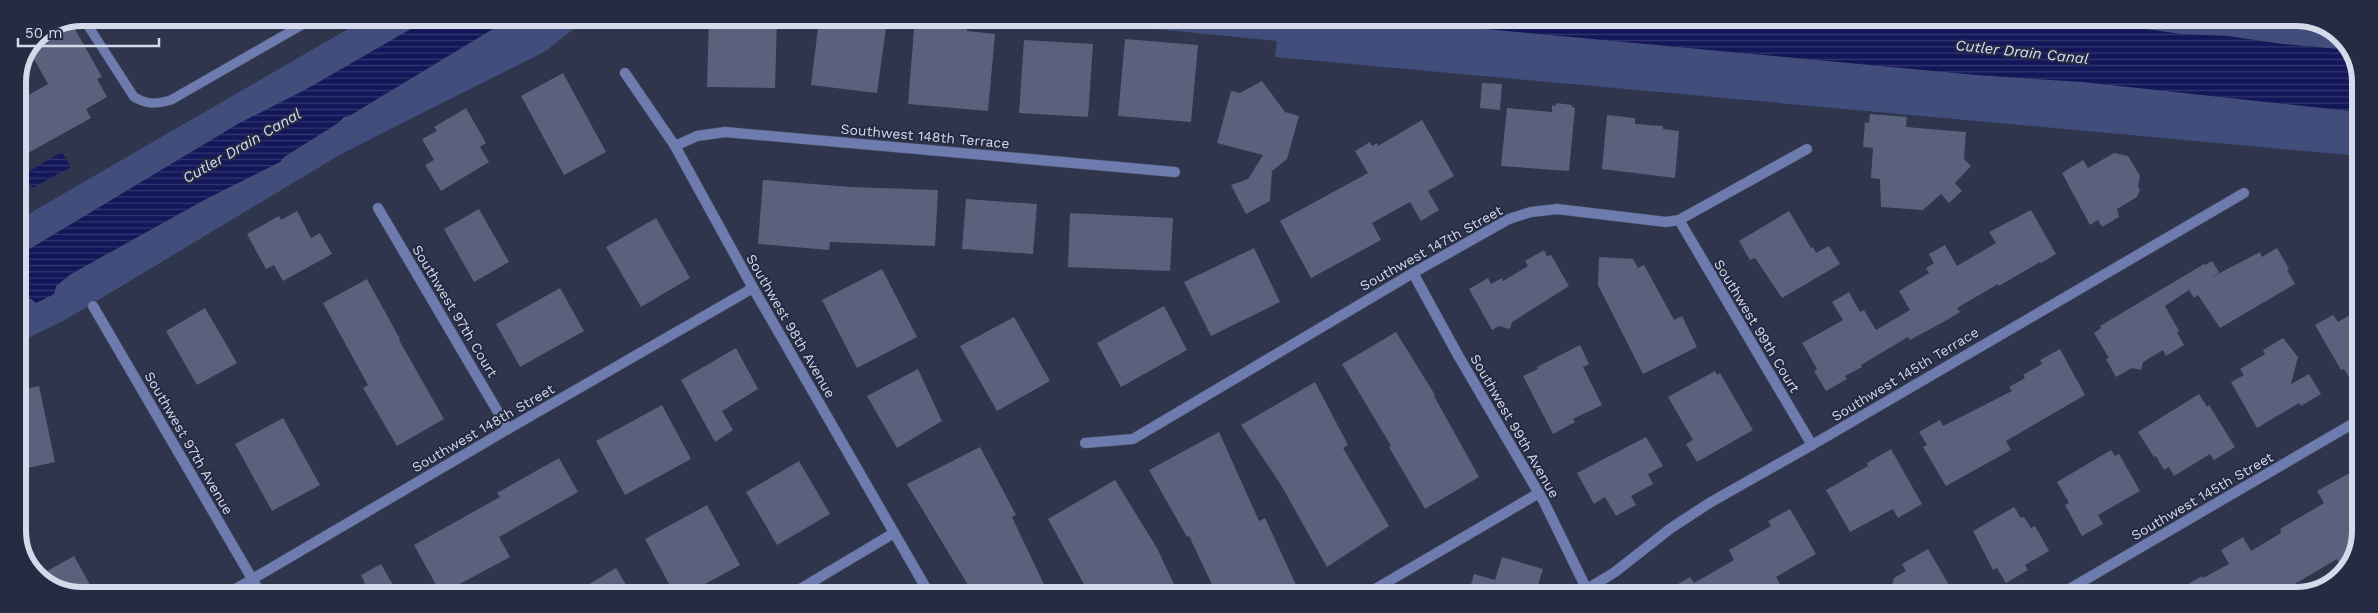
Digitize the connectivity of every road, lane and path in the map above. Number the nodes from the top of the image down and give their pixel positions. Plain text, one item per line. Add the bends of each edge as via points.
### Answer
1 (300, 26) edge
2 (89, 27) edge
3 (625, 73) dead end
4 (675, 146) junction
5 (1807, 149) dead end
6 (1175, 172) dead end
7 (2244, 193) dead end
8 (378, 208) dead end
9 (1680, 220) junction
10 (1413, 272) junction
11 (753, 288) junction
12 (93, 306) dead end
13 (2352, 425) edge
14 (508, 429) junction
15 (1085, 443) dead end
16 (1812, 445) junction
17 (1539, 493) junction
18 (894, 533) junction
19 (252, 580) junction
20 (240, 587) edge
21 (256, 587) edge
22 (803, 587) edge
23 (925, 587) edge
24 (1379, 587) edge
25 (1586, 587) edge
26 (1595, 587) edge
27 (2073, 587) edge

1 - 2 lane via 171,100 157,104 146,104 134,97
3 - 4 street, Southwest 98th Avenue
4 - 6 street, Southwest 148th Terrace via 697,136 725,132
4 - 11 street, Southwest 98th Avenue
5 - 9 street, Southwest 147th Street
7 - 16 street, Southwest 145th Terrace
8 - 14 street, Southwest 97th Court
9 - 10 street, Southwest 147th Street via 1666,222 1557,209 1531,212 1497,224
9 - 16 street, Southwest 99th Court
10 - 15 street, Southwest 147th Street via 1133,438
10 - 17 street, Southwest 99th Avenue
11 - 14 street, Southwest 148th Street
11 - 18 street, Southwest 98th Avenue
12 - 19 street, Southwest 97th Avenue
13 - 27 street, Southwest 145th Street
14 - 19 street, Southwest 148th Street
16 - 26 street, Southwest 145th Terrace via 1711,502
17 - 24 street
17 - 25 street, Southwest 99th Avenue
18 - 22 street
18 - 23 street, Southwest 98th Avenue
19 - 20 street, Southwest 148th Street
19 - 21 street, Southwest 97th Avenue

